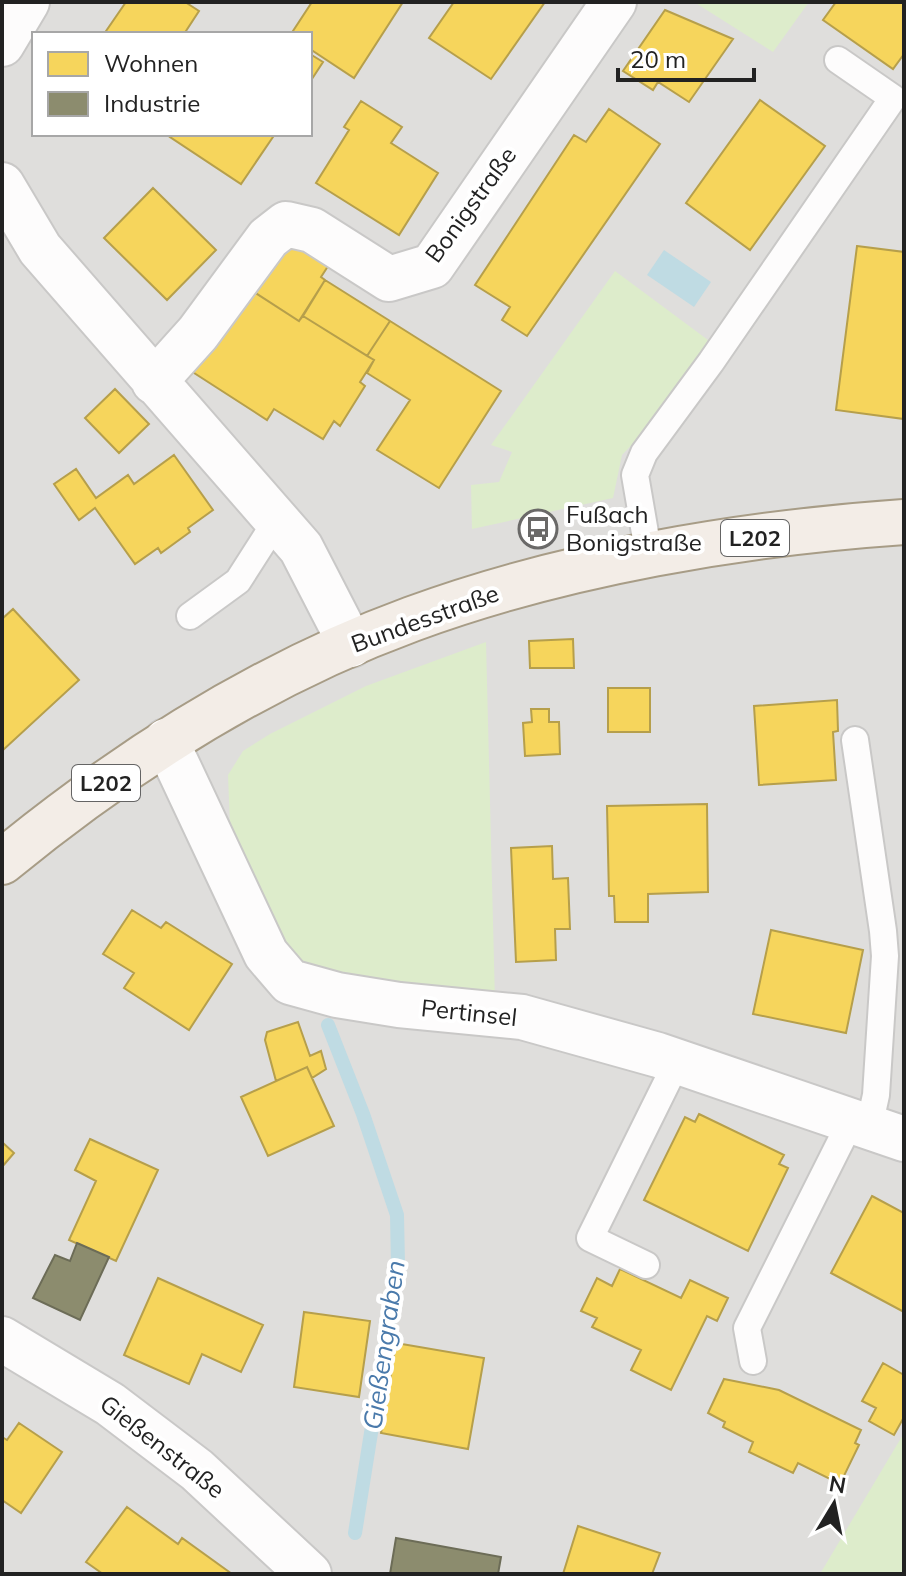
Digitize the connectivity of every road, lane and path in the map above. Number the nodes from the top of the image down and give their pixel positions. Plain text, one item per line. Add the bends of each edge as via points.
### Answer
1 (27, 2) edge
2 (614, 2) edge
3 (2, 44) edge
4 (838, 60) dead end
5 (2, 185) edge
6 (154, 382) junction
7 (277, 520) junction
8 (904, 522) edge
9 (649, 556) junction
10 (190, 616) dead end
11 (351, 645) junction
12 (855, 740) dead end
13 (166, 741) junction
14 (2, 862) edge
15 (677, 1062) junction
16 (875, 1129) edge
17 (646, 1265) dead end
18 (2, 1339) edge
19 (753, 1361) dead end
20 (297, 1569) edge

1 - 3 street
2 - 6 street, Bonigstraße via 432,266 389,279 312,230 286,224 268,238 198,333
4 - 9 lane via 893,98 644,453 635,475
5 - 6 street via 40,249
6 - 7 street
7 - 10 lane via 238,581
7 - 11 street via 301,548
8 - 9 main road, Bundesstraße / L202 via 767,536
9 - 11 main road, Bundesstraße / L202 via 520,585
11 - 13 main road, Bundesstraße / L202 via 255,690
12 - 16 lane via 885,956
13 - 14 main road, Bundesstraße / L202
13 - 15 street, Pertinsel via 266,954 290,982 399,1005 522,1017
15 - 16 street, Pertinsel
15 - 17 lane via 590,1238
16 - 19 lane via 747,1328
18 - 20 street, Gießenstraße via 110,1404 203,1475

